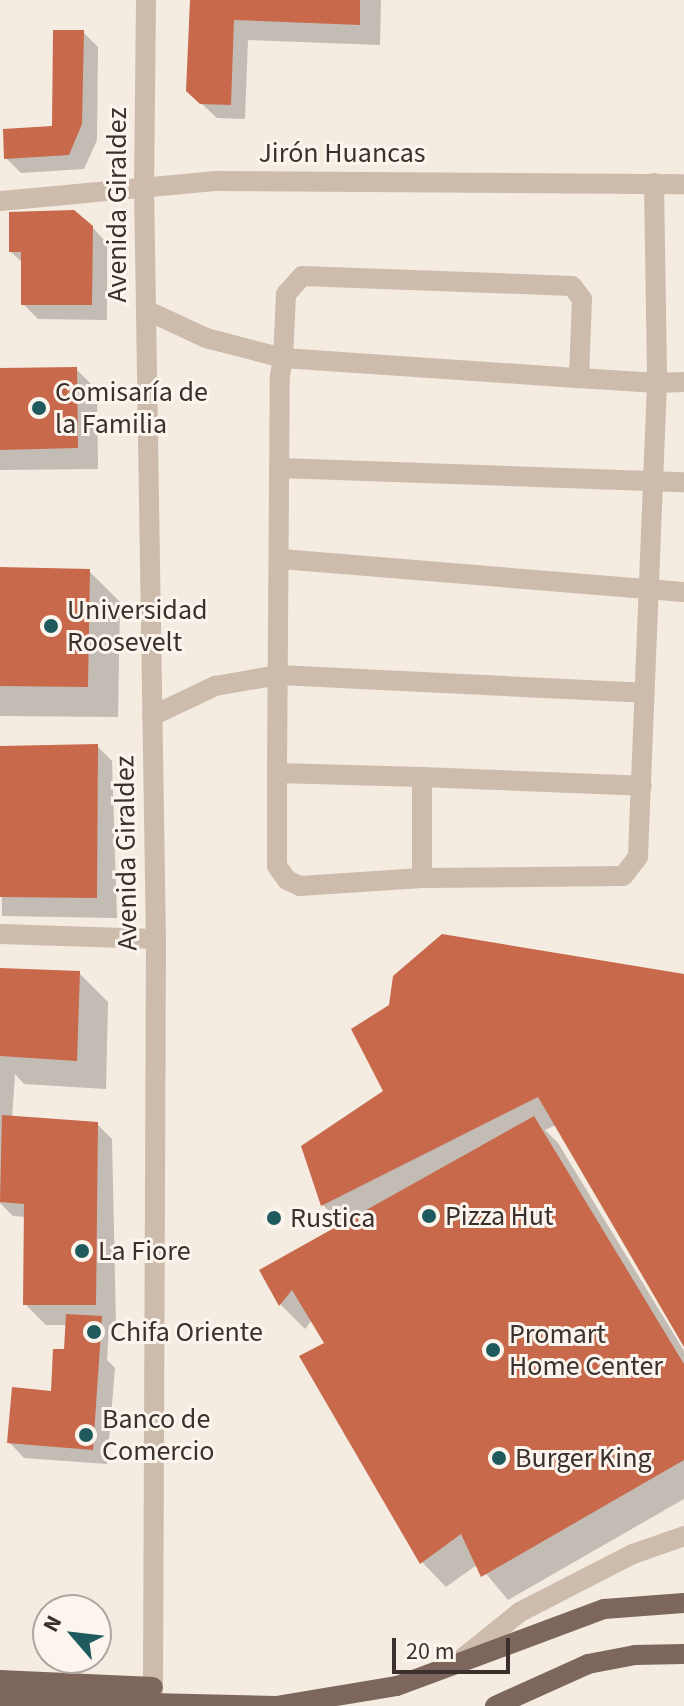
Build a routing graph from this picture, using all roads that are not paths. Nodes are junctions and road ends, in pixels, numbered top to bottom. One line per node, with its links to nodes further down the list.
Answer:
1 (146, 0): 4 (street, Avenida Giraldez)
2 (654, 183): 3 (street, Jirón Huancas); 4 (street, Jirón Huancas); 10 (street)
3 (684, 184)
4 (144, 186): 5 (street, Jirón Huancas); 6 (street, Avenida Giraldez)
5 (0, 201)
6 (146, 310): 7 (street); 19 (street, Avenida Giraldez)
7 (283, 358): 8 (street); 8 (street); 11 (street)
8 (579, 378): 10 (street)
9 (684, 382): 10 (street)
10 (657, 383): 12 (street)
11 (279, 468): 12 (street); 14 (street)
12 (653, 482): 13 (street); 15 (street)
13 (684, 482)
14 (281, 559): 15 (street); 17 (street)
15 (651, 592): 16 (street); 18 (street)
16 (684, 592)
17 (279, 675): 18 (street); 19 (street); 20 (street)
18 (644, 693): 22 (street)
19 (152, 716): 25 (street, Avenida Giraldez)
20 (277, 773): 21 (street); 23 (street)
21 (422, 777): 22 (street); 23 (street)
22 (642, 786): 23 (street)
23 (422, 878)
24 (0, 934): 25 (street)
25 (156, 939): 31 (street, Avenida Giraldez)
26 (684, 1536): 29 (street)
27 (684, 1603): 29 (main road)
28 (684, 1654): 33 (main road)
29 (451, 1667): 32 (main road, bridge)
30 (0, 1680): 31 (main road)
31 (153, 1696)
32 (0, 1698)
33 (495, 1706)

